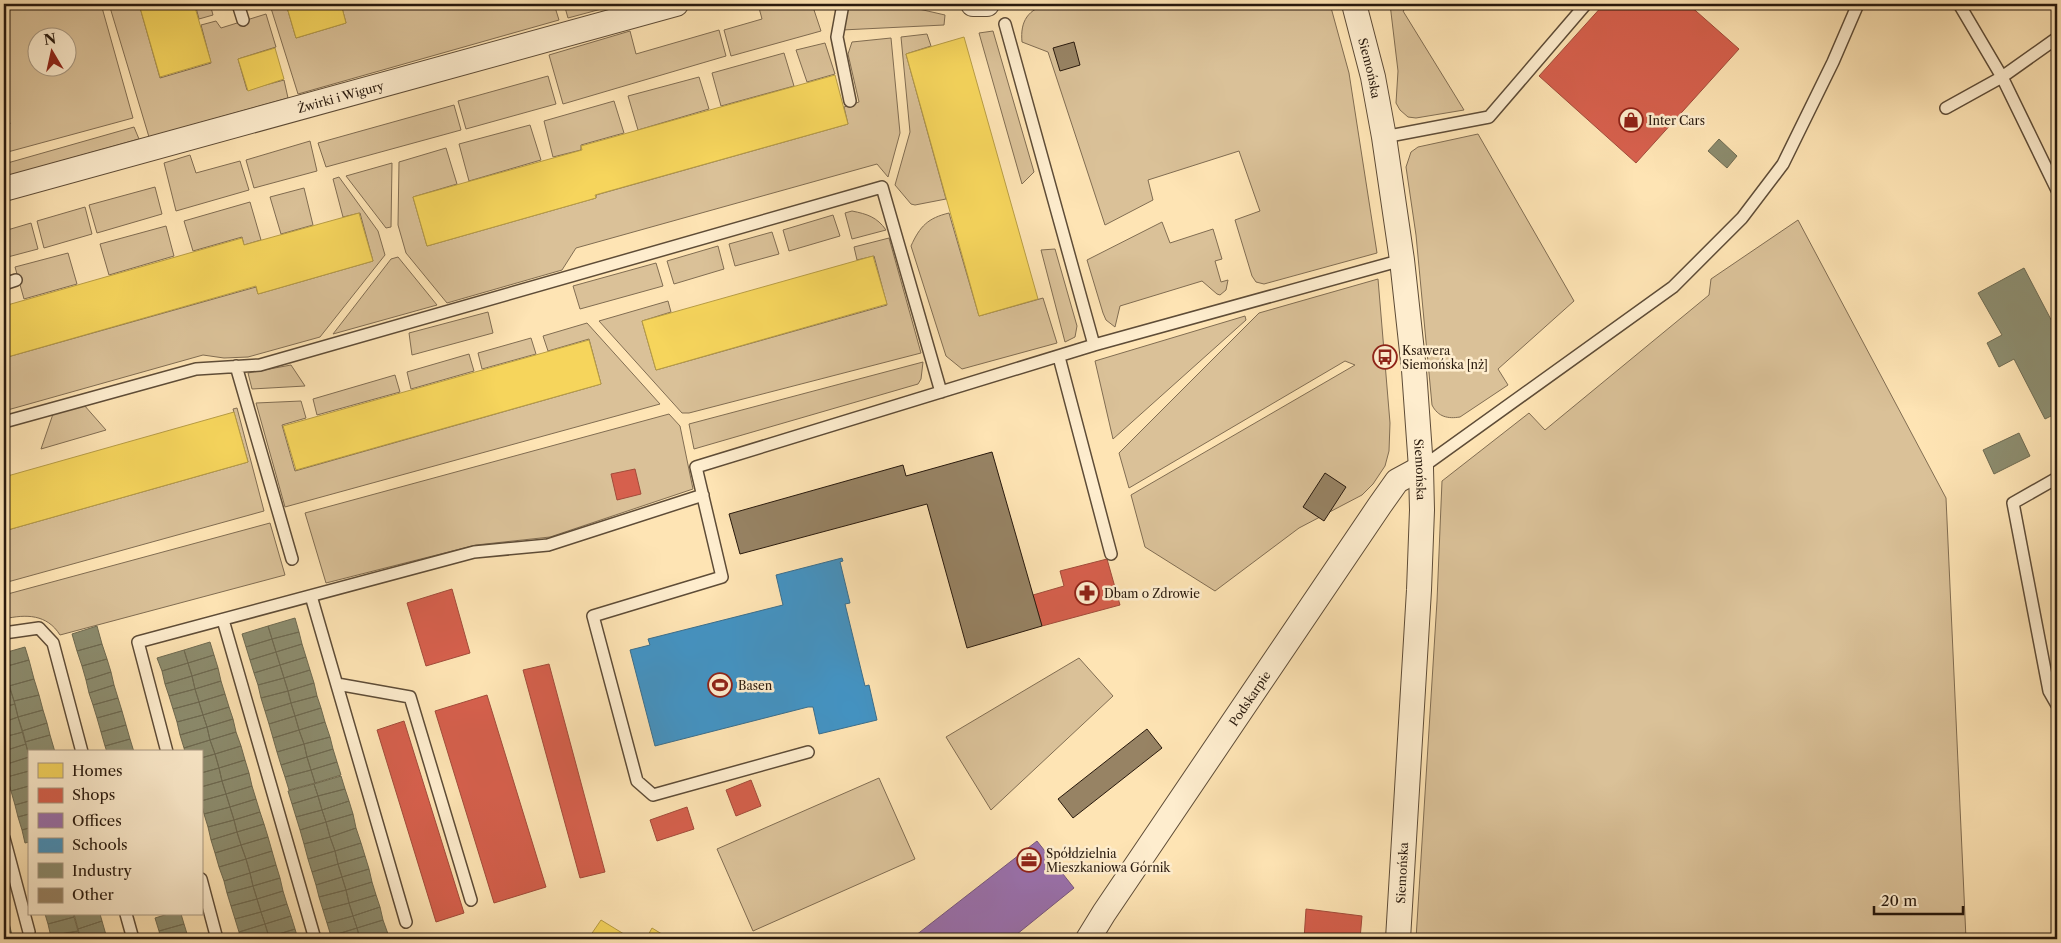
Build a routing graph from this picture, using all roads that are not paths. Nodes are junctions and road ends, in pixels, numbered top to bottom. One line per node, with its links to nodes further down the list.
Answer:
1 (238, 4): 10 (lane)
2 (676, 4): 17 (street, Żwirki i Wigury)
3 (843, 4): 14 (lane)
4 (973, 4): 5 (street)
5 (987, 4)
6 (1354, 4): 16 (street, Siemońska)
7 (1586, 4): 16 (lane)
8 (1858, 4): 27 (lane)
9 (1959, 4): 13 (lane)
10 (243, 20)
11 (1006, 24): 22 (lane)
12 (2057, 38): 13 (lane)
13 (2002, 77): 15 (lane); 18 (lane)
14 (850, 101)
15 (1946, 108)
16 (1384, 137): 19 (street, Siemońska)
17 (4, 189)
18 (2057, 190)
19 (1402, 260): 22 (lane); 27 (street, Siemońska)
20 (16, 280): 21 (lane)
21 (4, 284)
22 (1094, 345): 23 (lane)
23 (1059, 357): 25 (lane); 30 (lane)
24 (236, 366): 25 (lane); 26 (lane); 31 (lane)
25 (941, 392): 29 (lane)
26 (4, 422)
27 (1421, 468): 49 (street, Podskarpie); 50 (street, Siemońska)
28 (2057, 478): 36 (lane)
29 (703, 494): 32 (lane); 39 (lane)
30 (1111, 554)
31 (292, 559)
32 (312, 596): 33 (lane); 35 (lane)
33 (223, 620): 38 (lane); 48 (lane)
34 (4, 633): 37 (lane)
35 (337, 684): 42 (lane); 44 (lane)
36 (2057, 705)
37 (81, 750)
38 (166, 750)
39 (808, 752)
40 (4, 838): 45 (lane)
41 (202, 883): 47 (lane)
42 (471, 900)
43 (127, 916): 46 (lane)
44 (406, 922)
45 (29, 932)
46 (133, 939)
47 (217, 939)
48 (315, 939)
49 (1088, 939)
50 (1398, 939)

